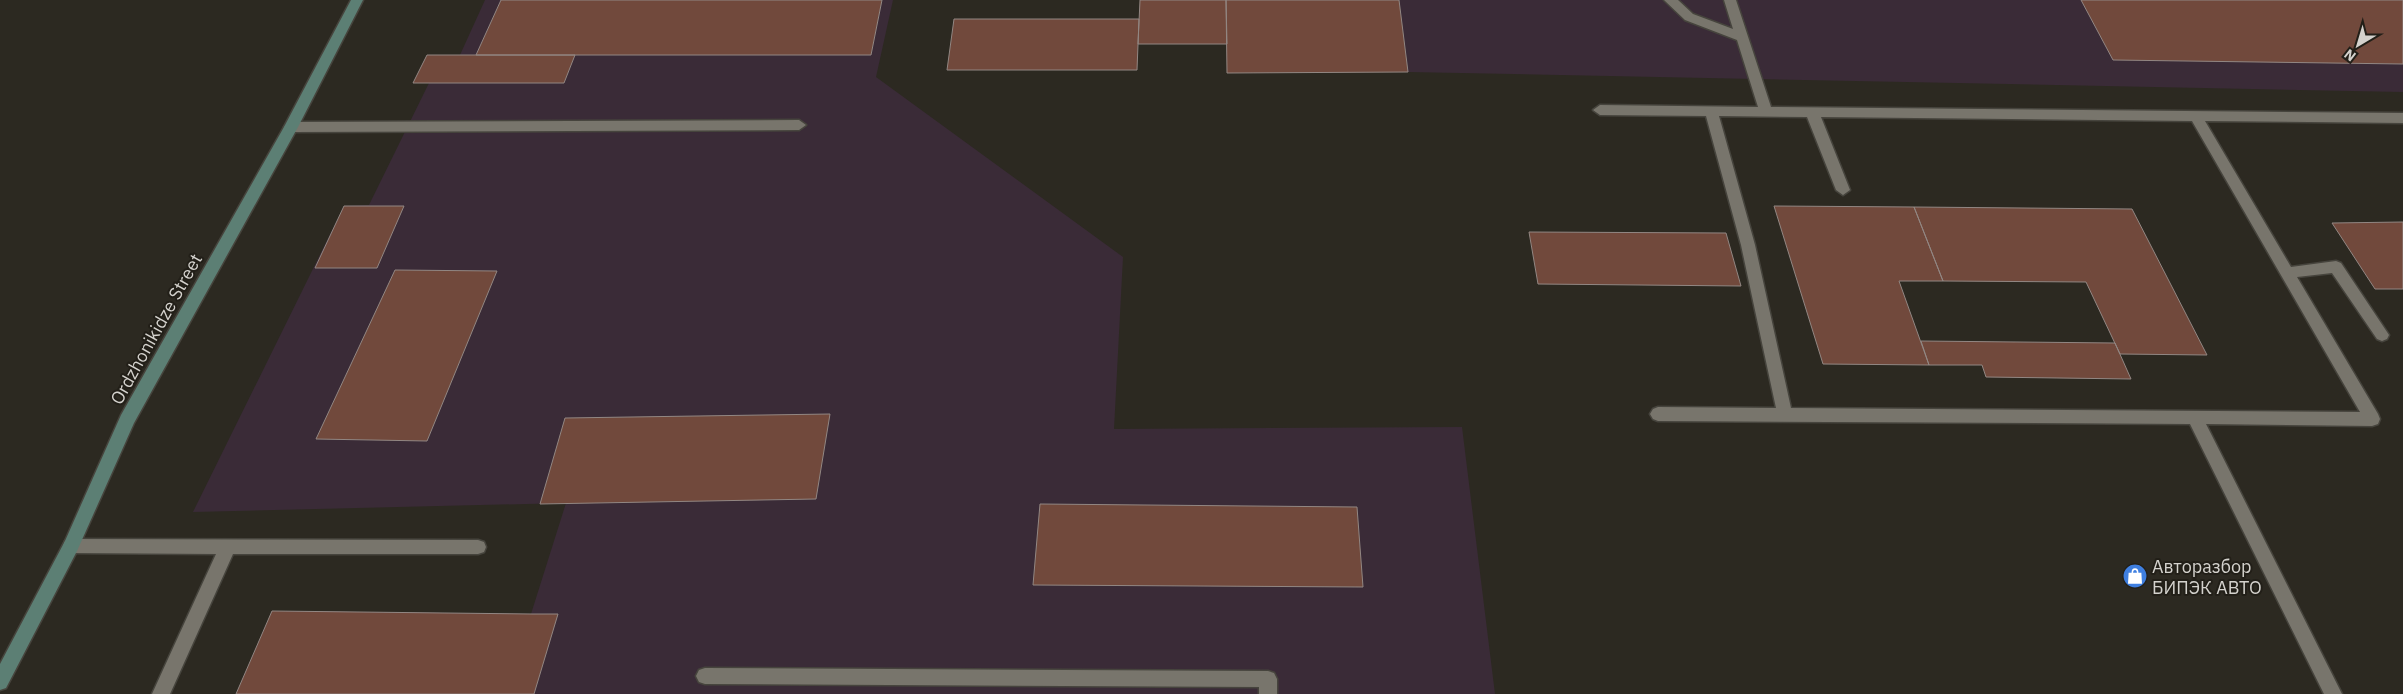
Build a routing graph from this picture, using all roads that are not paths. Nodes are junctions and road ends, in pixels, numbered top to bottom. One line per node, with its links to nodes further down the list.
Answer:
1 (357, 0): 12 (main road, Ordzhonikidze Street)
2 (1670, 0): 4 (lane)
3 (1730, 0): 4 (lane)
4 (1743, 38): 7 (lane)
5 (1600, 110): 6 (lane)
6 (1712, 111): 7 (lane); 17 (lane)
7 (1766, 111): 8 (lane)
8 (1812, 112): 9 (lane); 13 (lane)
9 (2196, 116): 10 (lane); 14 (lane)
10 (2403, 118)
11 (799, 125): 12 (lane)
12 (291, 127): 19 (main road, Ordzhonikidze Street)
13 (1842, 190)
14 (2287, 273): 15 (lane); 18 (lane)
15 (2382, 335)
16 (1658, 414): 17 (lane)
17 (1785, 415): 18 (lane)
18 (2194, 418): 26 (lane)
19 (71, 546): 20 (lane); 23 (main road, Ordzhonikidze Street)
20 (228, 546): 21 (lane); 24 (lane)
21 (478, 546)
22 (705, 676): 25 (lane)
23 (0, 682)
24 (161, 694)
25 (1268, 694)
26 (2333, 694)

